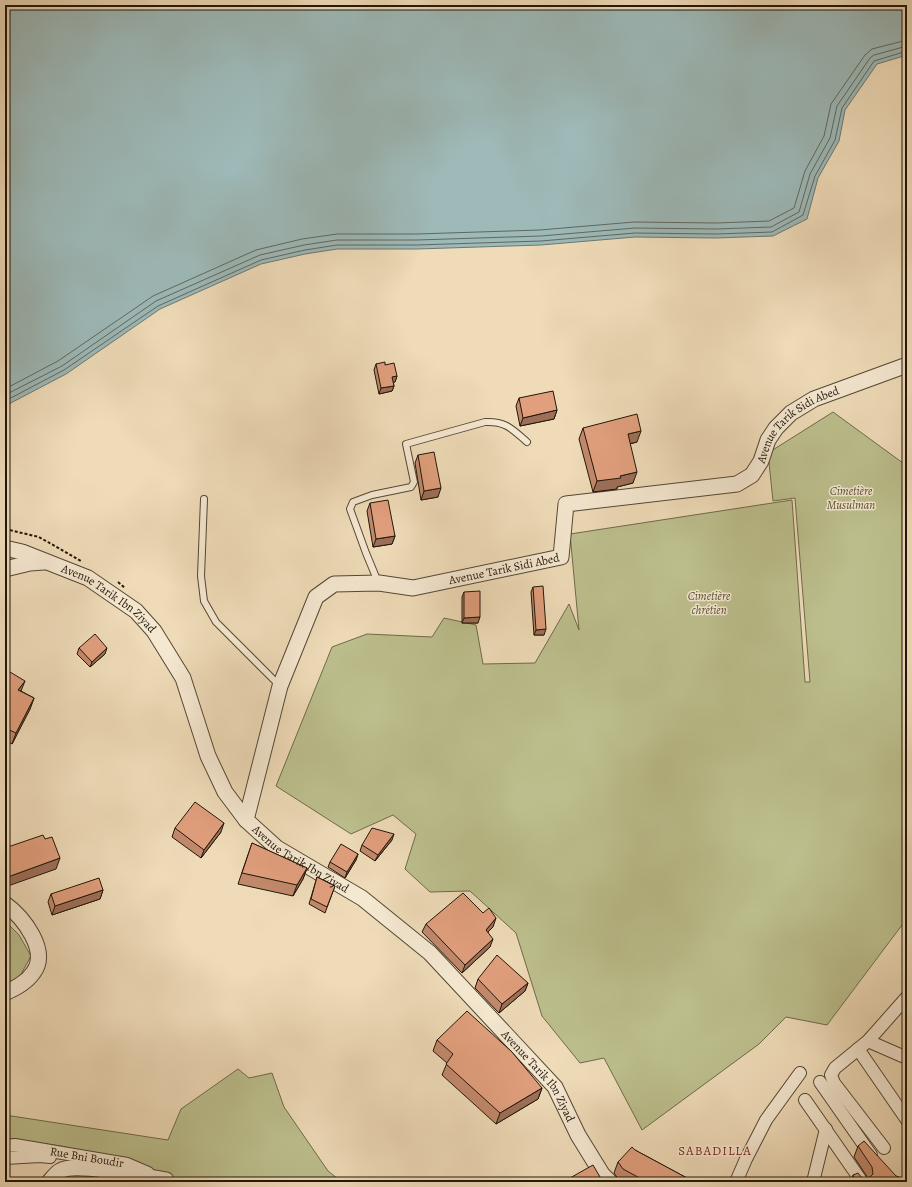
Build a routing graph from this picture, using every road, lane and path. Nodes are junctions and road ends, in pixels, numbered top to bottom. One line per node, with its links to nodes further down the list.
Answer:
1 (907, 365): 8 (street, Avenue Tarik Sidi Abed)
2 (527, 442): 8 (lane)
3 (204, 499): 9 (lane)
4 (5, 548): 5 (street, Avenue Tarik Ibn Ziyad)
5 (22, 552): 6 (street, Avenue Tarik Ibn Ziyad); 7 (street)
6 (47, 562): 7 (street); 10 (street, Avenue Tarik Ibn Ziyad)
7 (8, 568)
8 (379, 583): 9 (street, Avenue Tarik Sidi Abed)
9 (280, 686): 10 (street, Avenue Tarik Sidi Abed)
10 (246, 820): 27 (street, Avenue Tarik Ibn Ziyad)
11 (5, 904): 12 (street)
12 (5, 993)
13 (906, 1001): 14 (street)
14 (863, 1045): 15 (street); 19 (street); 22 (street)
15 (907, 1058)
16 (800, 1073): 28 (street)
17 (820, 1082): 24 (street)
18 (805, 1100): 20 (street)
19 (907, 1120)
20 (826, 1129): 29 (street); 30 (street)
21 (5, 1146): 25 (street, Rue Bni Boudir)
22 (884, 1148)
23 (5, 1158): 25 (street, Rue Bni Boudir)
24 (881, 1165)
25 (169, 1181): 26 (street)
26 (49, 1182)
27 (610, 1182)
28 (736, 1182)
29 (813, 1182)
30 (862, 1182)

